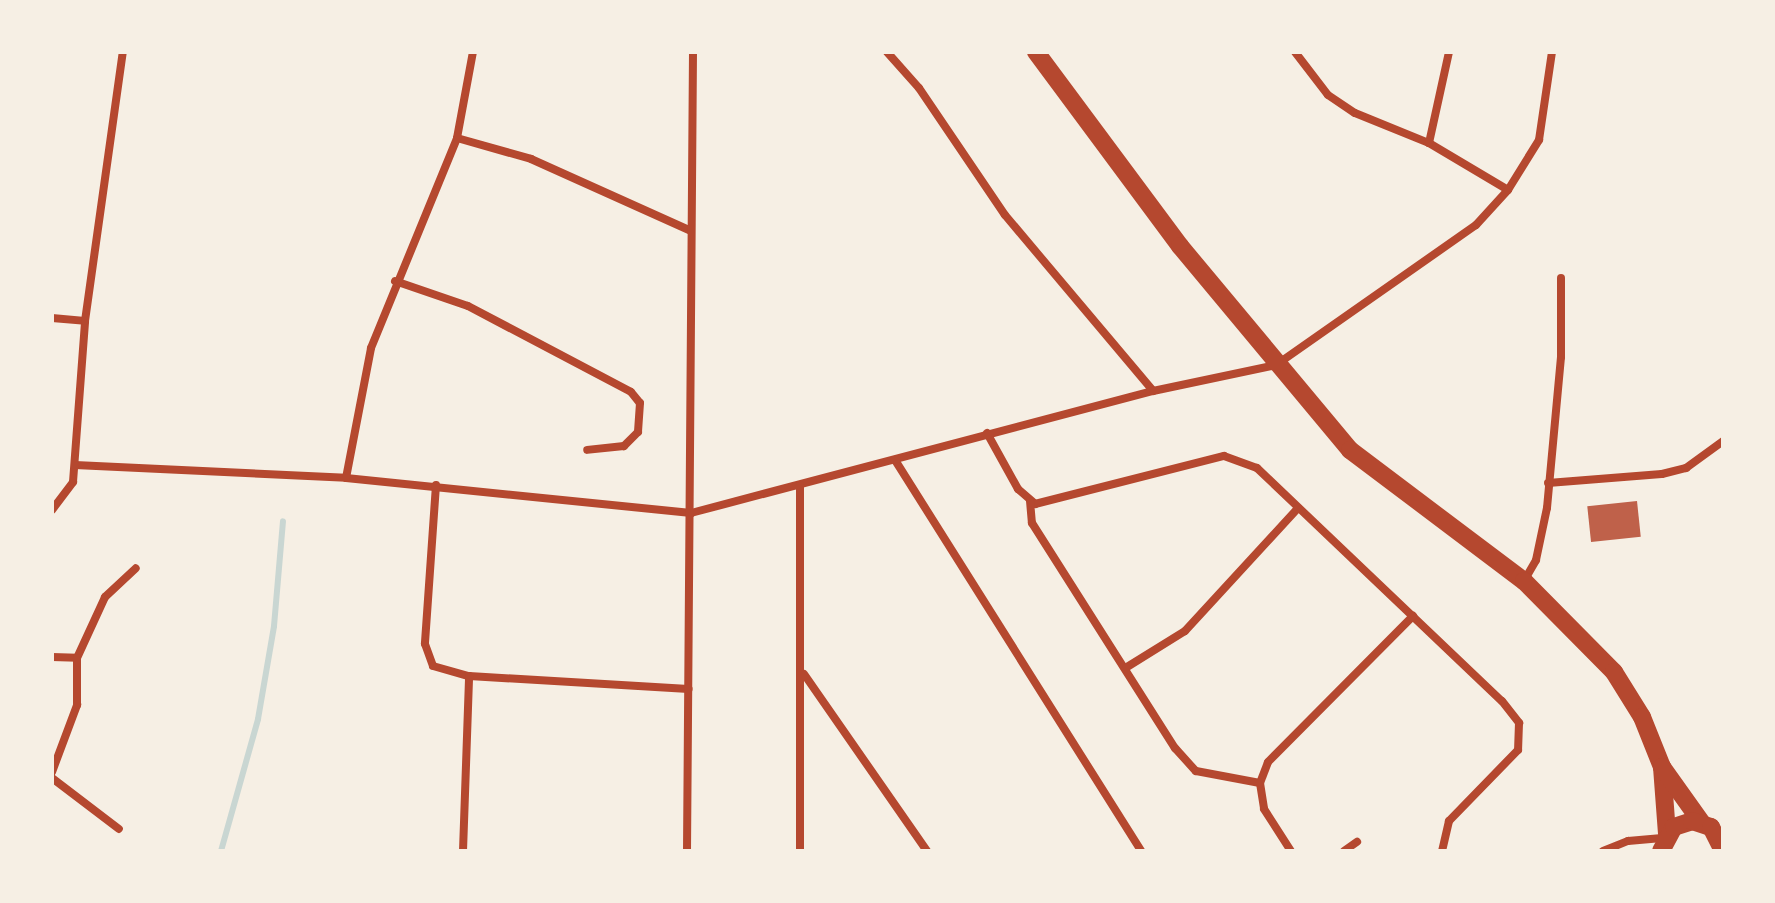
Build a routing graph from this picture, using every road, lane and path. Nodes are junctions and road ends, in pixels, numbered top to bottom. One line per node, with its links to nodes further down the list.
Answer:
1 (123, 52): 16 (street)
2 (473, 52): 9 (street)
3 (693, 52): 12 (street)
4 (887, 52): 18 (street)
5 (1036, 52): 17 (main road)
6 (1295, 52): 10 (street)
7 (1449, 52): 10 (street)
8 (1552, 52): 11 (street)
9 (457, 138): 12 (street); 14 (street)
10 (1429, 143): 11 (street)
11 (1508, 190): 17 (street)
12 (691, 231): 31 (street)
13 (1561, 278): 25 (street)
14 (395, 281): 21 (street); 24 (street)
15 (52, 318): 16 (street)
16 (85, 321): 23 (street)
17 (1276, 365): 18 (street); 33 (main road)
18 (1153, 391): 19 (street)
19 (987, 433): 22 (street); 28 (street)
20 (1723, 441): 25 (street)
21 (587, 450)
22 (895, 460): 27 (street); 52 (street)
23 (75, 465): 24 (street); 30 (street)
24 (346, 478): 26 (street)
25 (1548, 483): 33 (street)
26 (436, 485): 31 (street); 39 (street)
27 (800, 485): 31 (street); 38 (street)
28 (1030, 501): 29 (street); 37 (street)
29 (1298, 508): 34 (street); 37 (street)
30 (52, 510)
31 (691, 513): 40 (street)
32 (136, 568): 36 (street)
33 (1524, 581): 41 (main road)
34 (1413, 616): 43 (street); 55 (street)
35 (52, 657): 36 (street)
36 (77, 658): 42 (street)
37 (1127, 667): 43 (street)
38 (804, 674): 50 (street); 51 (street)
39 (469, 676): 40 (street); 48 (street)
40 (689, 689): 49 (street)
41 (1662, 767): 45 (main road); 46 (main road)
42 (52, 775): 44 (street)
43 (1260, 783): 53 (street)
44 (119, 829)
45 (1718, 836): 46 (main road)
46 (1664, 841): 56 (street)
47 (1357, 842): 54 (street)
48 (463, 851)
49 (687, 851)
50 (800, 851)
51 (927, 851)
52 (1141, 851)
53 (1291, 851)
54 (1344, 851)
55 (1442, 851)
56 (1603, 851)

